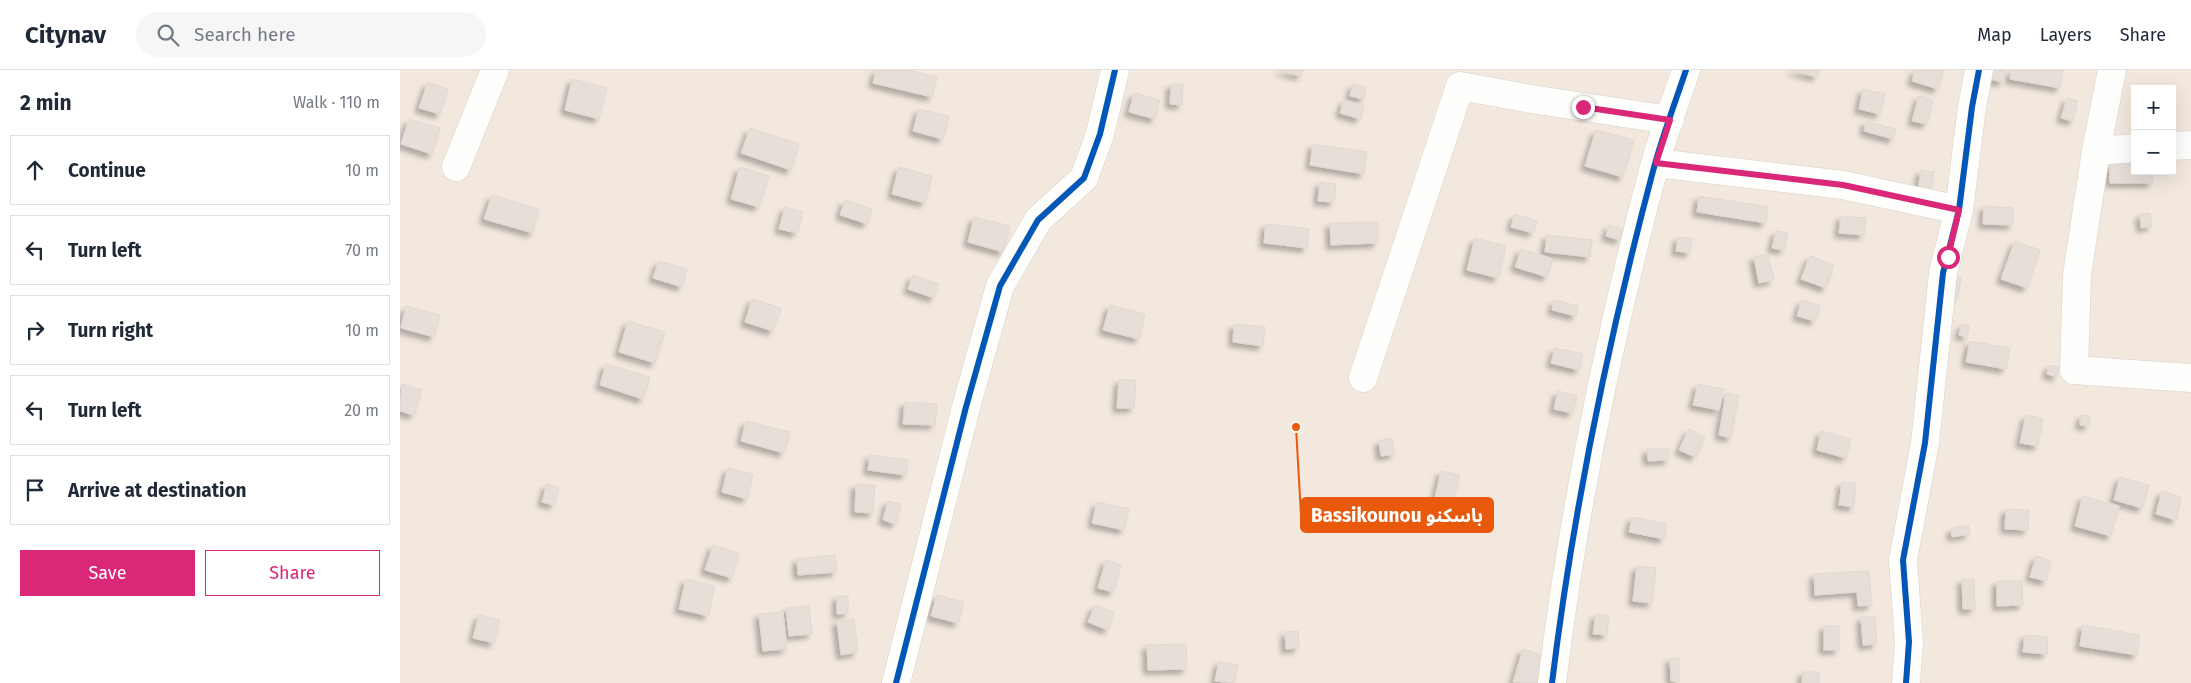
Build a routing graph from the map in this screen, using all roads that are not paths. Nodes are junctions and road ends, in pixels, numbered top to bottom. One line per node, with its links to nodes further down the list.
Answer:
1 (495, 70): 12 (street)
2 (1115, 70): 16 (street)
3 (1686, 70): 6 (street)
4 (1979, 70): 13 (street)
5 (2112, 70): 10 (street)
6 (1670, 120): 11 (street); 14 (street)
7 (2191, 145): 8 (street)
8 (2176, 146)
9 (2131, 148): 10 (street)
10 (2096, 151): 15 (street)
11 (1656, 163): 13 (street); 17 (street)
12 (456, 167)
13 (1959, 210): 18 (street)
14 (1363, 378)
15 (2191, 378)
16 (896, 683)
17 (1552, 683)
18 (1906, 683)

